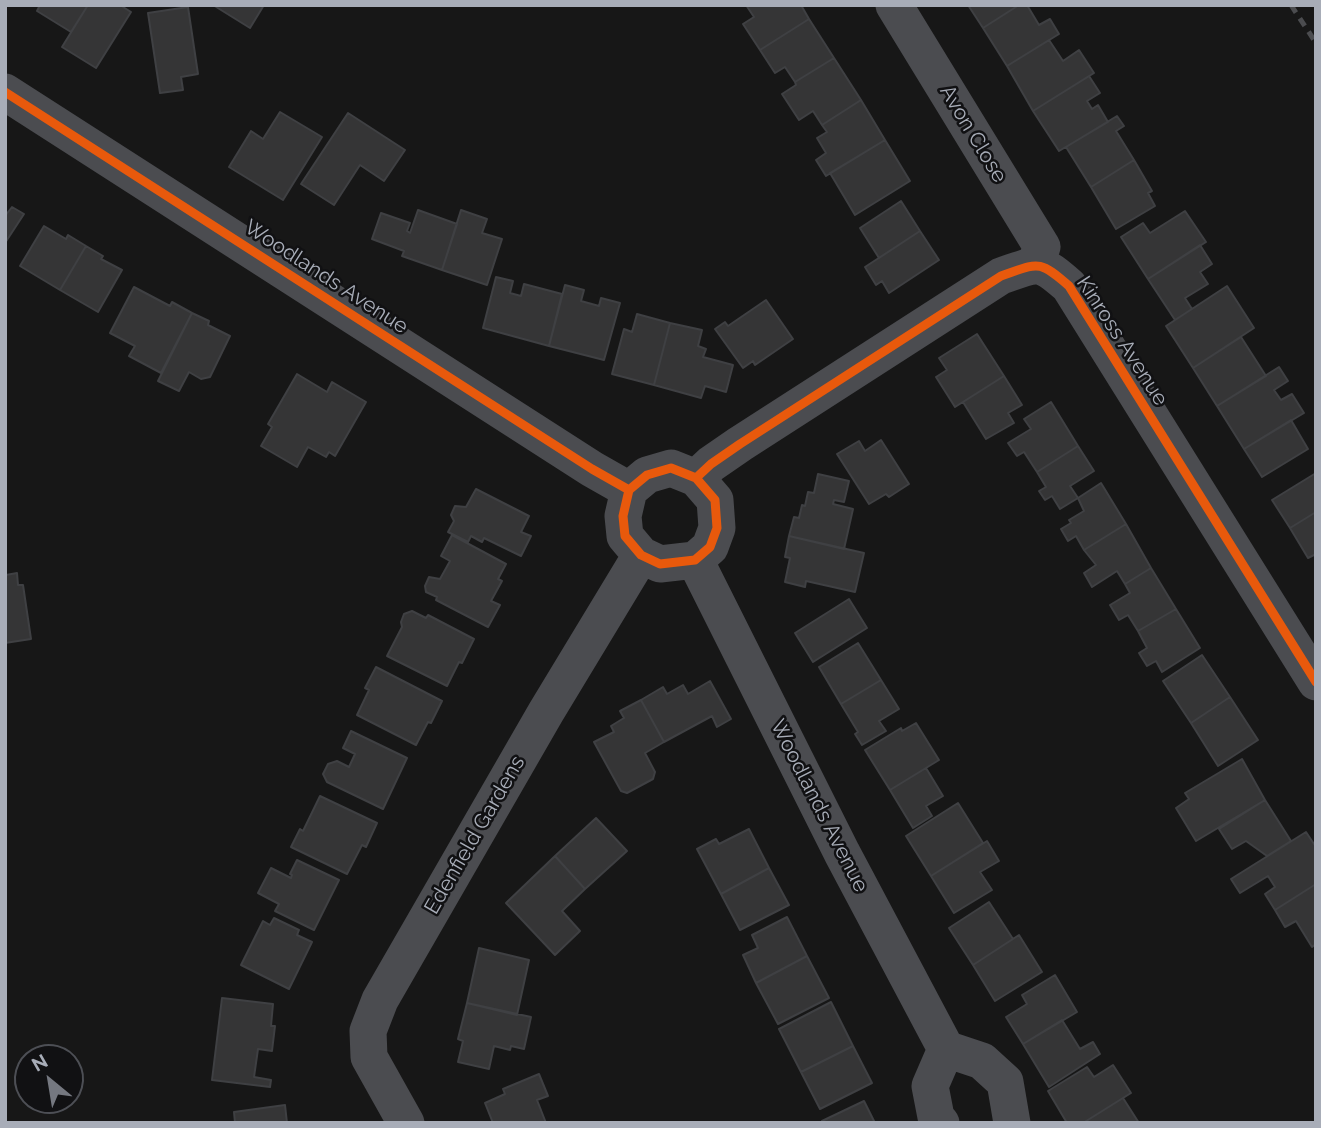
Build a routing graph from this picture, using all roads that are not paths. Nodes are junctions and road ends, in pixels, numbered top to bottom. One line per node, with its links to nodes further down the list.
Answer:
1 (894, 5): 3 (street, Avon Close)
2 (5, 92): 5 (street, Woodlands Avenue)
3 (1035, 264): 4 (street); 8 (street, Kinross Avenue)
4 (696, 478): 5 (street); 7 (street)
5 (629, 490): 6 (street)
6 (640, 555): 7 (street); 10 (street, Edenfield Gardens)
7 (695, 560): 9 (street, Woodlands Avenue)
8 (1316, 682)
9 (946, 1049): 11 (street); 12 (street)
10 (406, 1123)
11 (941, 1123)
12 (1012, 1123)

